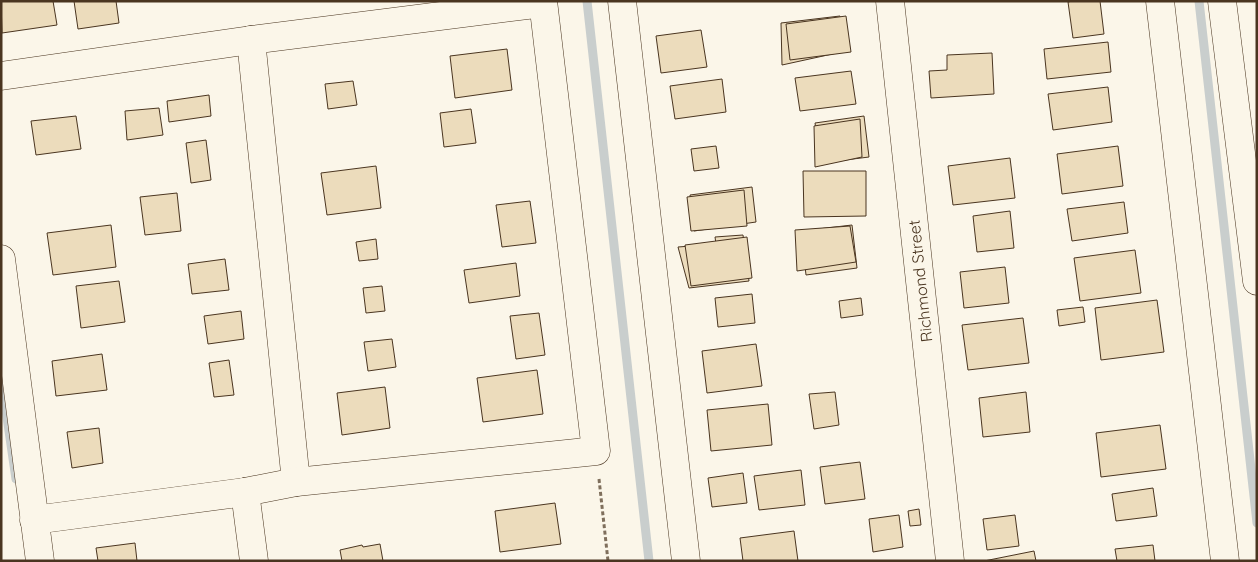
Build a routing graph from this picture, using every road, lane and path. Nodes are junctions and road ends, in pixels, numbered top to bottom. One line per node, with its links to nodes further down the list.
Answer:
1 (622, 1): 17 (street)
2 (890, 1): 18 (street, Richmond Street)
3 (1160, 1): 19 (street)
4 (1222, 1): 9 (street)
5 (543, 2): 6 (street); 10 (street)
6 (251, 40): 7 (street); 11 (street)
7 (1, 76)
8 (1, 259): 13 (street)
9 (1257, 281)
10 (596, 451): 11 (street); 16 (path)
11 (296, 482): 12 (street)
12 (245, 492): 13 (street); 15 (street)
13 (34, 520): 14 (street)
14 (40, 561)
15 (254, 561)
16 (608, 561)
17 (686, 561)
18 (950, 561)
19 (1225, 561)

